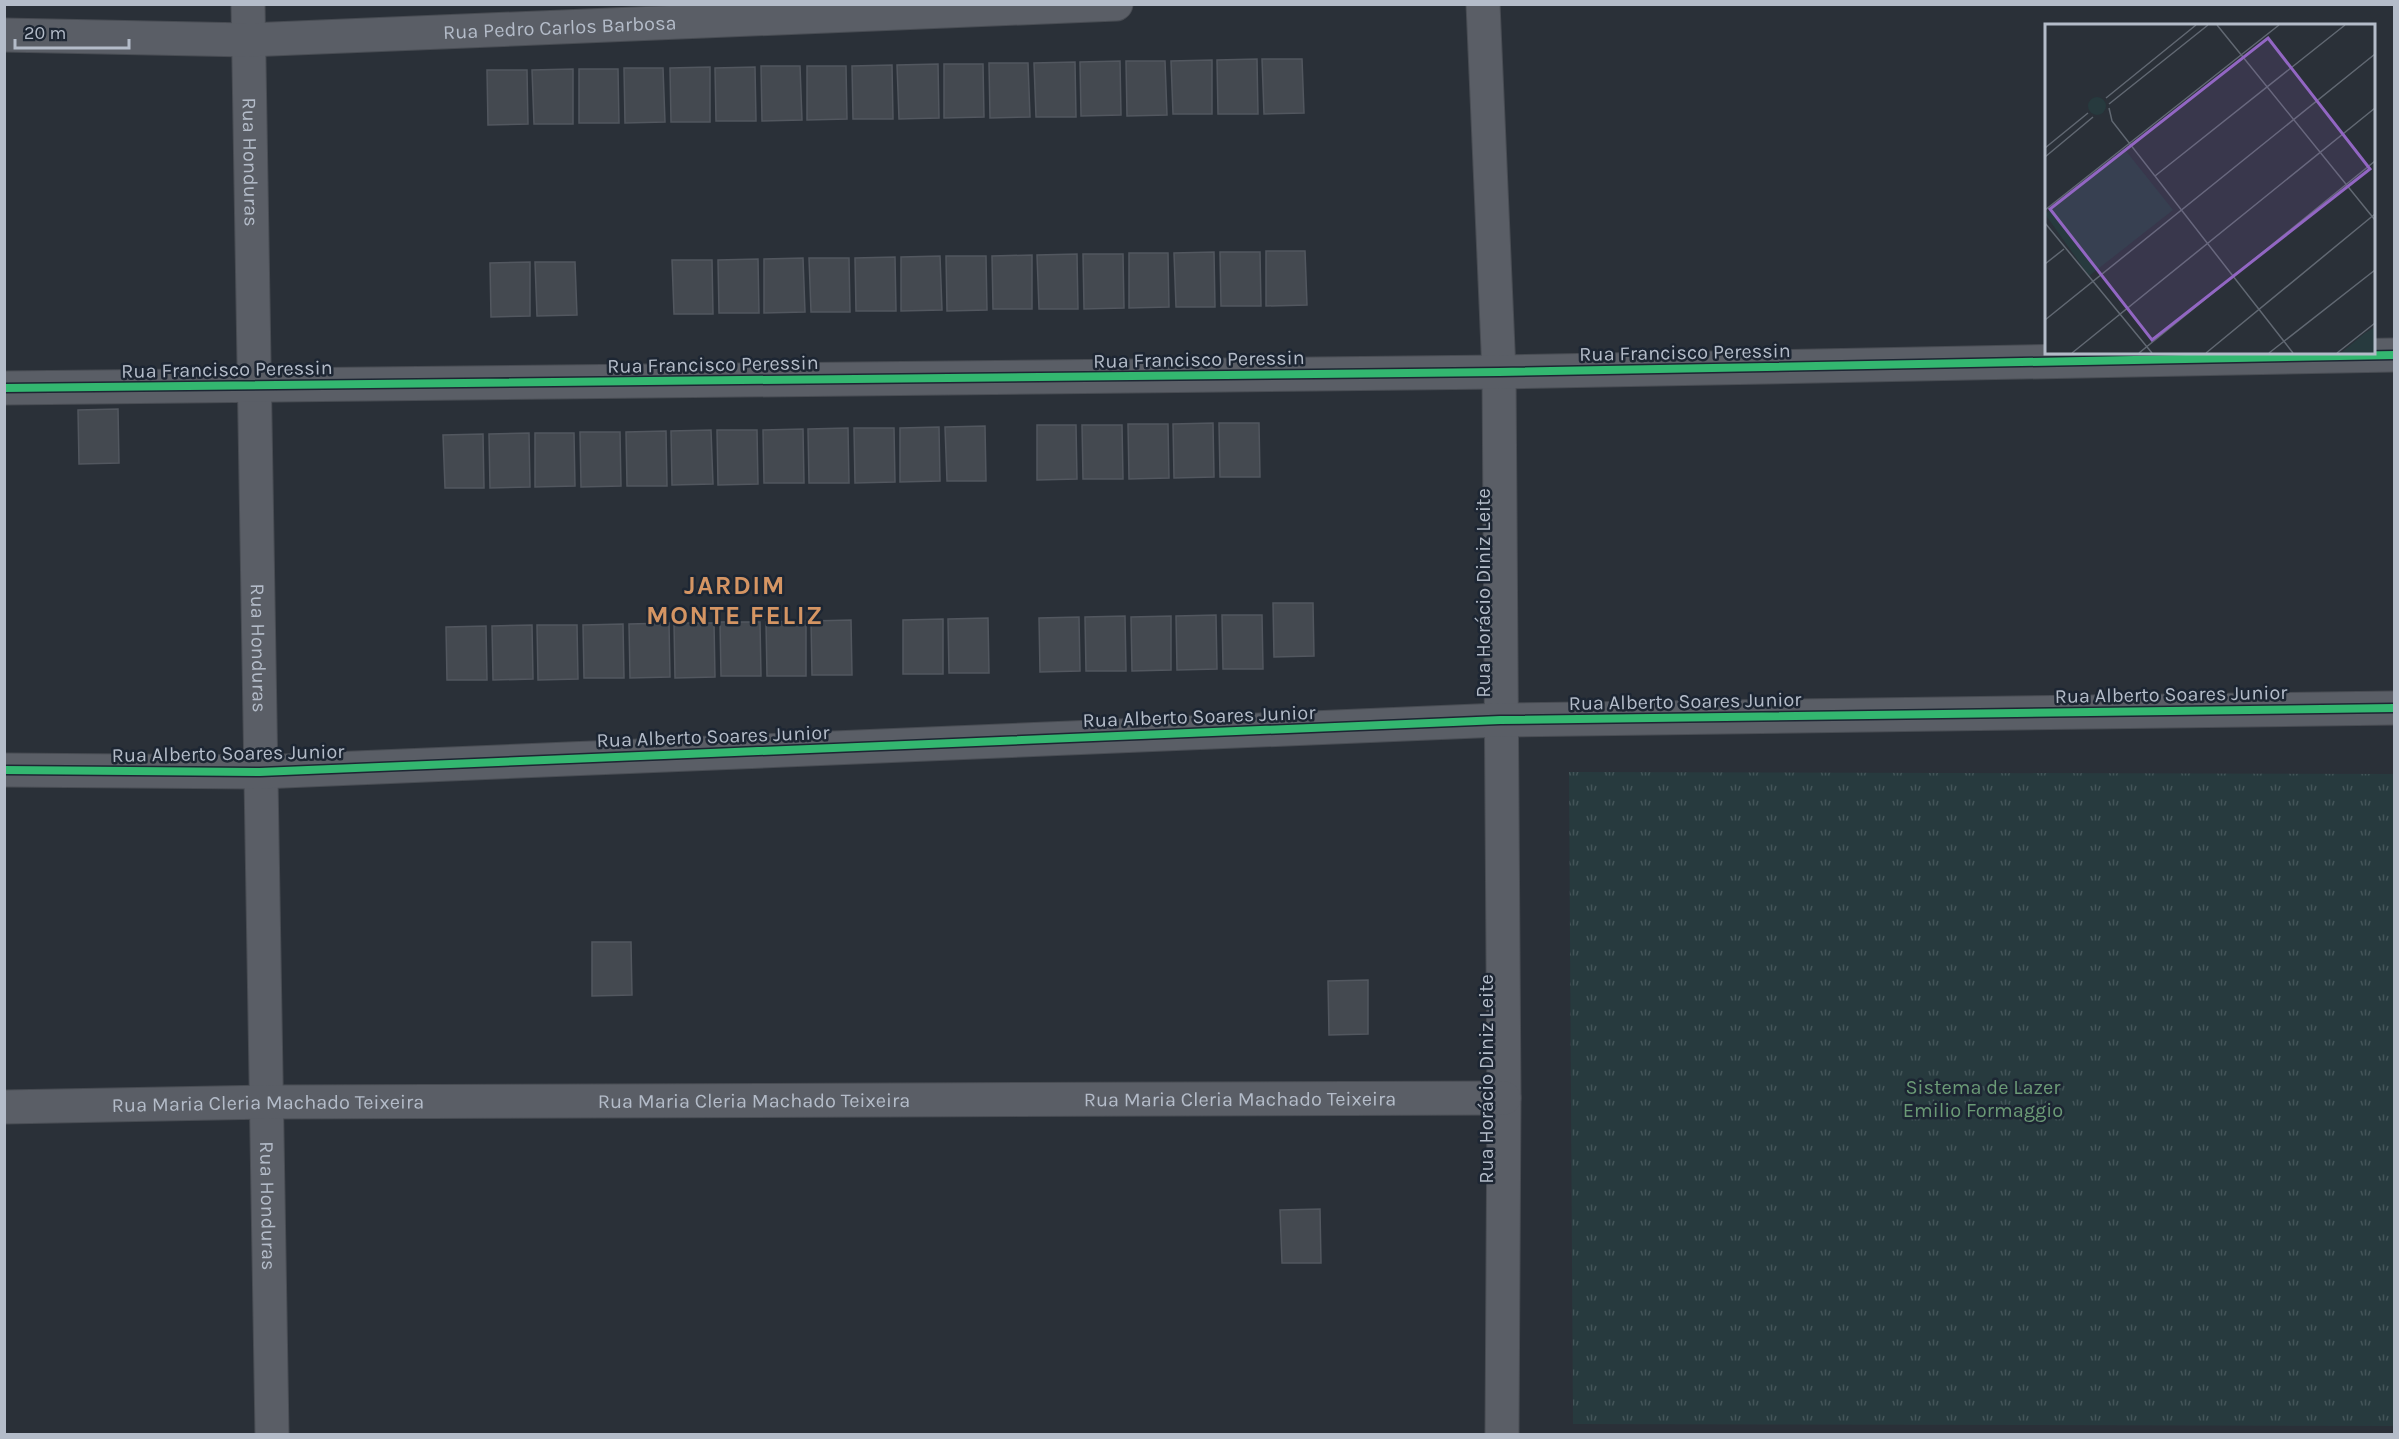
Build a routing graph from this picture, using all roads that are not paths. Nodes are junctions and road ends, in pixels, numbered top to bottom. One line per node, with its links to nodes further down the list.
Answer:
1 (248, 4): 5 (street, Rua Honduras)
2 (1116, 4): 5 (street, Rua Pedro Carlos Barbosa)
3 (1483, 4): 7 (street, Rua Horácio Diniz Leite)
4 (4, 35): 5 (street, Rua Pedro Carlos Barbosa)
5 (248, 40): 8 (street, Rua Honduras)
6 (2394, 355): 7 (street, Rua Francisco Peressin)
7 (1499, 372): 8 (street, Rua Francisco Peressin); 11 (street, Rua Horácio Diniz Leite)
8 (254, 384): 9 (street, Rua Francisco Peressin); 13 (street, Rua Honduras)
9 (4, 388)
10 (2394, 708): 11 (street, Rua Alberto Soares Junior)
11 (1500, 720): 13 (street, Rua Alberto Soares Junior); 14 (street, Rua Horácio Diniz Leite)
12 (4, 770): 13 (street, Rua Alberto Soares Junior)
13 (260, 772): 15 (street, Rua Honduras)
14 (1504, 1098): 15 (street, Rua Maria Cleria Machado Teixeira); 18 (street, Rua Horácio Diniz Leite)
15 (266, 1102): 16 (street, Rua Maria Cleria Machado Teixeira); 17 (street, Rua Honduras)
16 (4, 1107)
17 (272, 1434)
18 (1502, 1434)

